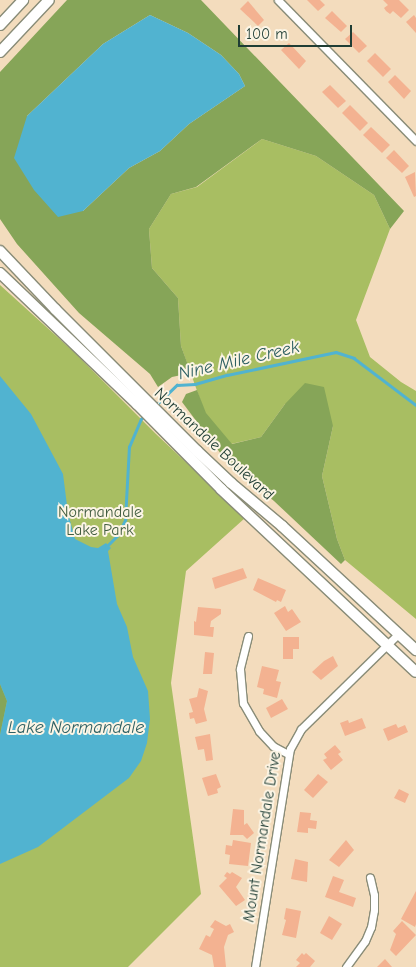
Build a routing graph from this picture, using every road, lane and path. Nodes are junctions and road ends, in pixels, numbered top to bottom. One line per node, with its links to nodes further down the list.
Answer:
1 (23, 0): 4 (main road)
2 (49, 0): 5 (main road)
3 (278, 0): 6 (street)
4 (0, 25)
5 (0, 52)
6 (416, 141)
7 (0, 251): 9 (main road, Normandale Boulevard)
8 (0, 273): 9 (main road, Normandale Boulevard)
9 (140, 401): 10 (main road, Normandale Boulevard)
10 (159, 420): 11 (main road, Normandale Boulevard); 13 (main road, Normandale Boulevard)
11 (398, 634): 13 (street, Mount Normandale Drive); 14 (main road, Normandale Boulevard)
12 (248, 636): 16 (street)
13 (387, 645): 15 (main road, Normandale Boulevard); 16 (street, Mount Normandale Drive)
14 (416, 650)
15 (416, 672)
16 (288, 754): 18 (street, Mount Normandale Drive)
17 (370, 877): 19 (street)
18 (255, 967)
19 (346, 967)

